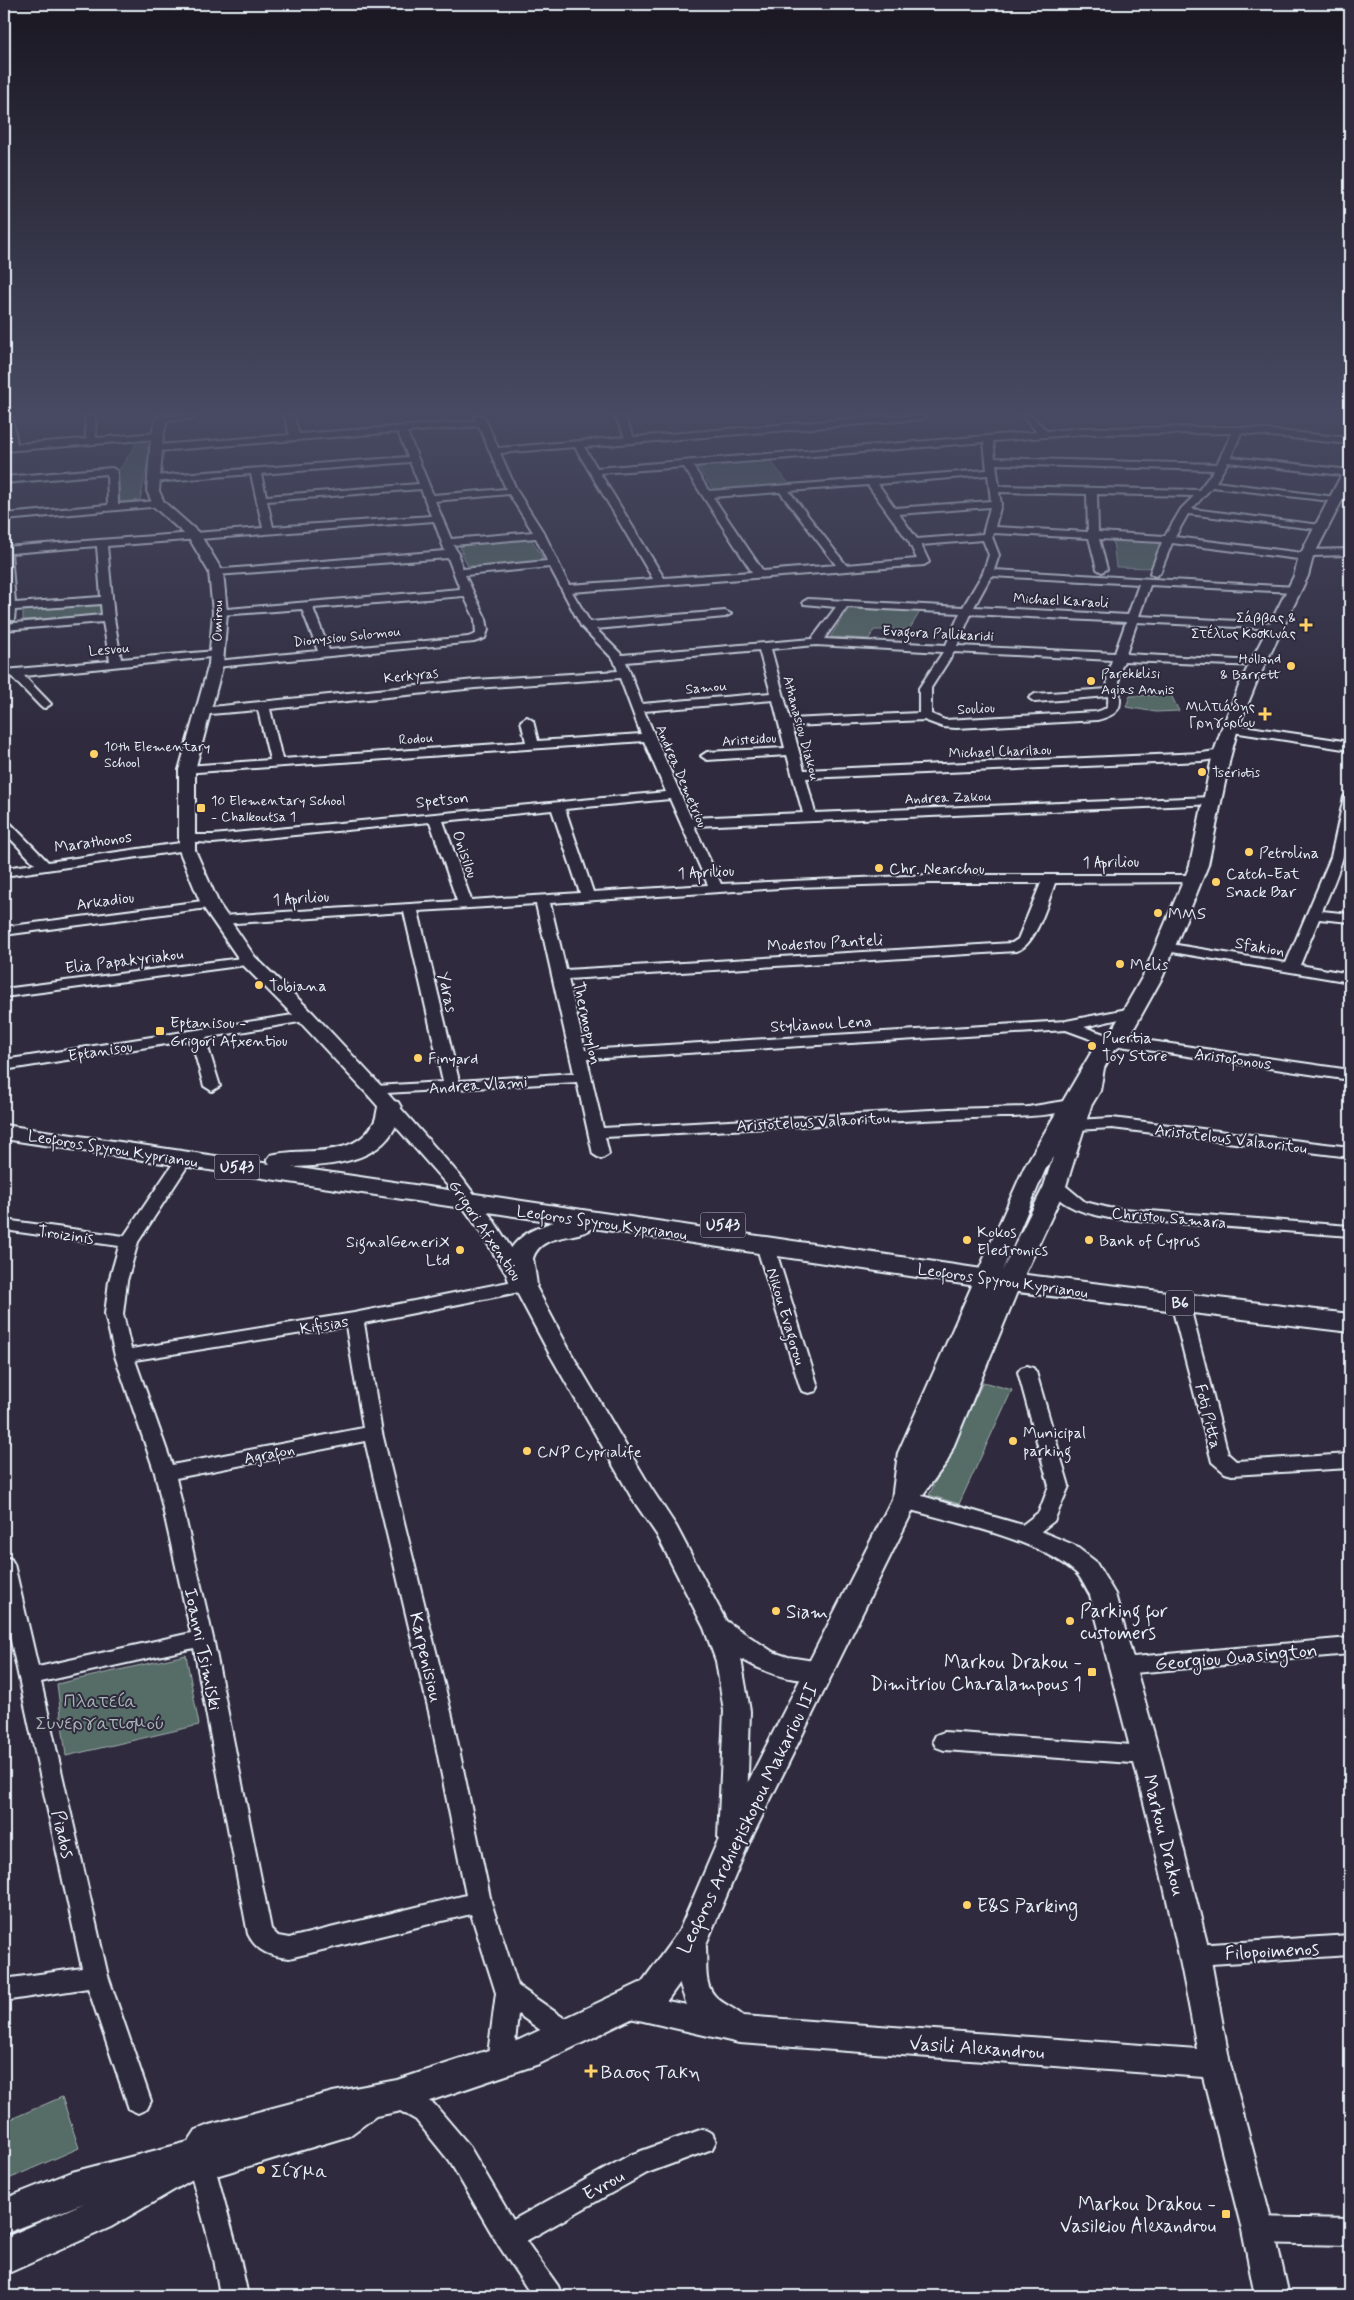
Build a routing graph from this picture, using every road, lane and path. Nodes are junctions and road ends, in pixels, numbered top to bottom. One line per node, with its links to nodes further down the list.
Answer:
1 (180, 523): 20 (street, Omirou)
2 (267, 523): 16 (street)
3 (364, 523): 16 (street)
4 (442, 523): 22 (street)
5 (533, 523): 18 (street)
6 (625, 523): 38 (street)
7 (728, 523): 36 (street)
8 (809, 523): 31 (street)
9 (901, 523): 23 (street)
10 (991, 523): 17 (street)
11 (1093, 523): 19 (street)
12 (1178, 523): 21 (street, Souliou)
13 (1284, 523): 15 (street)
14 (1323, 523): 15 (main road, Leoforos Archiepiskopou Makariou III)
15 (1321, 528): 26 (main road, Leoforos Archiepiskopou Makariou III)
16 (269, 530): 20 (street)
17 (988, 534): 19 (street); 23 (street); 35 (street)
18 (540, 535): 22 (street); 30 (street)
19 (1093, 535): 21 (street); 32 (street)
20 (194, 536): 24 (street); 33 (street, Omirou)
21 (1168, 539): 26 (street); 37 (street, Souliou)
22 (449, 542): 29 (street)
23 (914, 542): 31 (street)
24 (102, 543): 25 (street); 42 (street)
25 (5, 550): 46 (street)
26 (1309, 551): 27 (street); 39 (main road, Leoforos Archiepiskopou Makariou III)
27 (1339, 551): 28 (street)
28 (1350, 552)
29 (454, 554): 33 (street); 34 (street)
30 (553, 564): 34 (street); 40 (street)
31 (844, 569): 36 (street)
32 (1102, 569)
33 (216, 572): 48 (street, Omirou)
34 (461, 572): 41 (street)
35 (988, 573): 37 (street); 47 (street)
36 (760, 574): 38 (street)
37 (1150, 577): 39 (street); 51 (street, Souliou)
38 (661, 583): 40 (street)
39 (1293, 589): 53 (main road, Leoforos Archiepiskopou Makariou III)
40 (565, 590): 52 (street)
41 (467, 592): 45 (street); 58 (street, Dionysiou Solomou)
42 (107, 600): 46 (street); 50 (street)
43 (808, 602): 44 (street, Michael Karaoli)
44 (844, 604): 47 (street, Michael Karaoli); 55 (street)
45 (306, 605): 48 (street); 58 (street)
46 (10, 607): 54 (street)
47 (967, 610): 51 (street, Michael Karaoli); 57 (street)
48 (220, 612): 60 (street, Omirou)
49 (726, 614): 52 (street)
50 (108, 618): 54 (street); 62 (street)
51 (1132, 618): 53 (street, Michael Karaoli); 59 (street, Souliou)
52 (587, 626): 61 (street)
53 (1277, 626): 63 (main road, Leoforos Archiepiskopou Makariou III)
54 (7, 627)
55 (816, 642): 56 (street, Evagora Pallikaridi); 57 (street, Evagora Pallikaridi)
56 (764, 646): 61 (street, Evagora Pallikaridi); 67 (street, Athanasiou Diakou)
57 (950, 649): 59 (street, Evagora Pallikaridi); 73 (street)
58 (325, 653): 60 (street, Dionysiou Solomou)
59 (1120, 657): 63 (street, Evagora Pallikaridi); 66 (street, Souliou)
60 (216, 659): 62 (street, Lesvou); 72 (street, Omirou)
61 (619, 659): 65 (street, Andrea Demetriou)
62 (116, 663): 64 (street, Lesvou)
63 (1256, 664): 76 (main road, Leoforos Archiepiskopou Makariou III)
64 (10, 673): 69 (street)
65 (624, 674): 70 (street, Kerkyras); 71 (street, Andrea Demetriou)
66 (1114, 692): 68 (street); 73 (street, Souliou)
67 (778, 696): 71 (street, Samou); 75 (street, Athanasiou Diakou)
68 (1035, 698)
69 (44, 704)
70 (263, 705): 72 (street, Kerkyras); 84 (street)
71 (637, 708): 77 (street, Andrea Demetriou)
72 (202, 712): 85 (street, Omirou)
73 (925, 716): 75 (street, Souliou)
74 (527, 721): 78 (street)
75 (785, 723): 80 (street, Athanasiou Diakou)
76 (1230, 728): 79 (street); 83 (main road, Leoforos Archiepiskopou Makariou III)
77 (648, 737): 78 (street, Rodou); 87 (street, Andrea Demetriou)
78 (533, 745): 84 (street, Rodou)
79 (1350, 746)
80 (792, 751): 81 (street, Aristeidou); 86 (street, Athanasiou Diakou)
81 (707, 756)
82 (1202, 757): 83 (street, Michael Charilaou); 86 (street, Michael Charilaou)
83 (1221, 759): 89 (main road, Leoforos Archiepiskopou Makariou III)
84 (277, 763): 85 (street, Rodou)
85 (187, 770): 96 (street, Omirou)
86 (798, 774): 92 (street, Athanasiou Diakou)
87 (674, 795): 91 (street, Spetson); 94 (street, Andrea Demetriou)
88 (1350, 797): 90 (street)
89 (1212, 801): 92 (street, Andrea Zakou); 101 (main road, Leoforos Archiepiskopou Makariou III)
90 (1350, 803): 97 (street)
91 (557, 805): 93 (street, Spetson); 103 (street)
92 (810, 817): 94 (street, Andrea Zakou)
93 (435, 818): 96 (street, Spetson); 105 (street, Onisilou)
94 (685, 822): 102 (street, Andrea Demetriou)
95 (4, 825): 98 (street)
96 (187, 845): 98 (street, Marathonos); 106 (street, Grigori Afxentiou)
97 (1344, 858): 108 (street)
98 (45, 866): 99 (street, Marathonos)
99 (4, 872)
100 (1050, 879): 101 (street, 1 Apriliou); 102 (street, 1 Apriliou); 115 (street, Modestou Panteli)
101 (1193, 879): 112 (main road, Leoforos Archiepiskopou Makariou III)
102 (716, 888): 103 (street, 1 Apriliou)
103 (588, 896): 104 (street, 1 Apriliou)
104 (542, 899): 105 (street, 1 Apriliou); 115 (street, Thermopylon)
105 (465, 903): 107 (street, 1 Apriliou)
106 (210, 904): 110 (street, Grigori Afxentiou); 111 (street, Arkadiou)
107 (410, 906): 110 (street, 1 Apriliou); 127 (street, Ydras)
108 (1316, 915): 109 (street); 114 (street)
109 (1350, 918)
110 (222, 920): 113 (street, Grigori Afxentiou)
111 (4, 931)
112 (1165, 947): 114 (street, Sfakion); 118 (main road, Leoforos Archiepiskopou Makariou III)
113 (249, 961): 117 (street, Elia Papakyriakou); 119 (street, Grigori Afxentiou)
114 (1291, 969): 116 (street, Sfakion)
115 (560, 975): 123 (street, Thermopylon)
116 (1350, 978)
117 (4, 993)
118 (1132, 1012): 120 (street, Stylianou Lena); 122 (main road, Leoforos Archiepiskopou Makariou III)
119 (306, 1017): 121 (street, Eptanisou); 129 (street, Grigori Afxentiou)
120 (1066, 1026): 122 (street, Stylianou Lena); 123 (street, Stylianou Lena)
121 (197, 1036): 124 (street, Eptanisou); 128 (street)
122 (1111, 1044): 125 (street, Aristofonous); 131 (main road, Leoforos Archiepiskopou Makariou III)
123 (578, 1055): 126 (street, Thermopylon)
124 (4, 1065)
125 (1350, 1075)
126 (581, 1076): 127 (street, Andrea Vlami); 134 (street, Thermopylon)
127 (452, 1085): 129 (street, Andrea Vlami)
128 (212, 1086)
129 (382, 1099): 138 (main road); 140 (street, Grigori Afxentiou)
130 (1028, 1112): 131 (street, Aristotelous Valaoritou); 131 (street, Aristotelous Valaoritou); 134 (street, Aristotelous Valaoritou)
131 (1071, 1116): 135 (street, Aristotelous Valaoritou); 139 (main road, Leoforos Archiepiskopou Makariou III); 146 (main road, Leoforos Archiepiskopou Makariou III)
132 (4, 1118): 138 (main road, Leoforos Spyrou Kyprianou / U543)
133 (4, 1132): 137 (main road, Leoforos Spyrou Kyprianou / U543)
134 (597, 1133): 136 (street, Thermopylon)
135 (1350, 1152)
136 (600, 1154)
137 (184, 1159): 140 (main road, Leoforos Spyrou Kyprianou / U543); 144 (street, Ioanni Tsimiski)
138 (280, 1160): 140 (main road, Leoforos Spyrou Kyprianou / U543)
139 (1055, 1186): 143 (street, Christou Samara); 146 (main road, Leoforos Archiepiskopou Makariou III)
140 (463, 1192): 141 (main road, Leoforos Spyrou Kyprianou / U543); 146 (main road, Leoforos Spyrou Kyprianou / U543); 147 (street, Grigori Afxentiou)
141 (600, 1221): 145 (main road, Leoforos Spyrou Kyprianou / U543); 147 (main road)
142 (4, 1225): 144 (street, Troizinis)
143 (1350, 1231)
144 (129, 1242): 152 (street, Ioanni Tsimiski)
145 (765, 1245): 146 (main road, Leoforos Spyrou Kyprianou / U543); 154 (street, Nikou Evagorou)
146 (1001, 1272): 148 (main road, Leoforos Spyrou Kyprianou / B6); 149 (main road, Leoforos Spyrou Kyprianou / B6); 158 (main road, Leoforos Archiepiskopou Makariou III)
147 (524, 1285): 150 (street, Kifisias); 161 (street, Grigori Afxentiou)
148 (1180, 1303): 151 (main road, Leoforos Spyrou Kyprianou / B6); 156 (street, Foti Pitta)
149 (1350, 1309)
150 (354, 1319): 152 (street, Kifisias); 155 (street, Karpenisiou)
151 (1350, 1323)
152 (124, 1356): 157 (street, Ioanni Tsimiski)
153 (1027, 1372): 159 (street)
154 (809, 1387)
155 (373, 1433): 157 (street, Agrafon); 170 (street, Karpenisiou)
156 (1350, 1461)
157 (165, 1473): 162 (street, Ioanni Tsimiski)
158 (905, 1500): 159 (street, Markou Drakou); 165 (main road, Leoforos Archiepiskopou Makariou III)
159 (1024, 1534): 164 (street, Markou Drakou)
160 (4, 1564): 166 (street, Piados)
161 (717, 1628): 165 (street, Grigori Afxentiou); 169 (street, Grigori Afxentiou)
162 (202, 1638): 166 (street); 170 (street, Ioanni Tsimiski)
163 (1350, 1646): 164 (street, Georgiou Ouasington)
164 (1122, 1666): 168 (street, Markou Drakou)
165 (818, 1670): 169 (main road, Leoforos Archiepiskopou Makariou III)
166 (28, 1677): 174 (street, Piados)
167 (944, 1741): 168 (street)
168 (1146, 1755): 173 (street, Markou Drakou)
169 (732, 1845): 171 (main road, Leoforos Archiepiskopou Makariou III)
170 (479, 1902): 176 (street, Karpenisiou)
171 (692, 1939): 177 (main road, Leoforos Archiepiskopou Makariou III); 178 (street)
172 (1350, 1945): 173 (street, Filopoimenos)
173 (1194, 1954): 181 (street, Markou Drakou)
174 (96, 1976): 175 (street); 183 (street, Piados)
175 (4, 1990)
176 (508, 1992): 179 (street); 180 (street, Karpenisiou)
177 (628, 2006): 178 (street, Vasili Alexandrou); 179 (main road, Leoforos Archiepiskopou Makariou III)
178 (740, 2030): 181 (street, Vasili Alexandrou)
179 (569, 2036): 180 (main road, Leoforos Archiepiskopou Makariou III)
180 (500, 2062): 182 (main road, Leoforos Archiepiskopou Makariou III)
181 (1215, 2064): 187 (street, Markou Drakou)
182 (383, 2100): 185 (main road, Leoforos Archiepiskopou Makariou III); 189 (street)
183 (138, 2101)
184 (702, 2141): 189 (street, Evrou)
185 (199, 2156): 186 (main road, Leoforos Archiepiskopou Makariou III); 190 (main road); 191 (street)
186 (4, 2216)
187 (1258, 2230): 188 (street); 193 (street, Markou Drakou)
188 (1350, 2232)
189 (508, 2237): 192 (street)
190 (4, 2257)
191 (234, 2296)
192 (548, 2296)
193 (1272, 2296)

